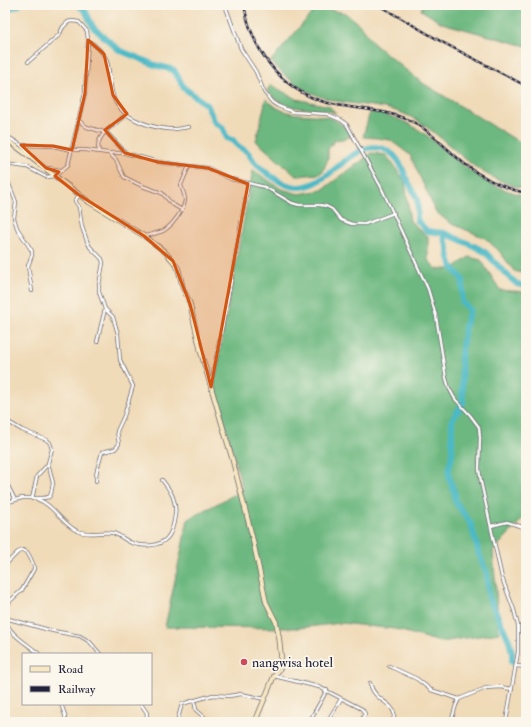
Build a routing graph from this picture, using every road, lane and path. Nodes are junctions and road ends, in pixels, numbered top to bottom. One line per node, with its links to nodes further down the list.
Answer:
1 (224, 5): 22 (street)
2 (88, 40): 3 (street); 4 (street); 5 (street)
3 (28, 62)
4 (126, 114): 6 (street); 7 (street)
5 (78, 120): 7 (street); 10 (street)
6 (189, 127)
7 (105, 132): 11 (street); 13 (street)
8 (5, 136): 9 (street); 18 (street)
9 (21, 145): 10 (street); 16 (street)
10 (72, 150): 11 (street); 16 (street)
11 (99, 151): 12 (street)
12 (108, 153): 13 (street); 21 (street)
13 (125, 153): 15 (street)
14 (5, 164): 18 (street)
15 (189, 166): 19 (street); 21 (street)
16 (62, 170): 18 (street)
17 (5, 174): 24 (street)
18 (54, 176): 20 (street)
19 (248, 184): 22 (street); 27 (street)
20 (79, 195): 23 (street); 25 (street)
21 (182, 210): 23 (street)
22 (394, 213): 37 (street)
23 (144, 236): 27 (street)
24 (32, 291)
25 (105, 309): 26 (street); 32 (street)
26 (97, 342)
27 (212, 387): 49 (street)
28 (5, 420): 29 (street)
29 (48, 463): 33 (street); 34 (street)
30 (5, 480): 35 (street)
31 (162, 480): 34 (street)
32 (96, 481)
33 (32, 499): 34 (street); 35 (street)
34 (37, 499)
35 (15, 500): 36 (street)
36 (5, 503)
37 (491, 526): 38 (street); 47 (street)
38 (526, 528)
39 (5, 564): 40 (street)
40 (5, 608)
41 (5, 619): 44 (street); 45 (street)
42 (5, 631): 43 (street)
43 (8, 642)
44 (38, 653)
45 (99, 653)
46 (389, 666): 55 (street)
47 (516, 666): 48 (street); 51 (street)
48 (526, 667)
49 (274, 676): 52 (street); 53 (street)
50 (370, 683): 67 (street)
51 (512, 688): 55 (street); 69 (street)
52 (327, 690): 54 (street); 64 (street)
53 (266, 699): 56 (street); 63 (street)
54 (341, 699): 65 (street); 66 (street)
55 (459, 699): 68 (street)
56 (194, 700): 61 (street); 62 (street)
57 (61, 705): 59 (street)
58 (142, 705): 60 (street)
59 (65, 722)
60 (146, 722)
61 (177, 722)
62 (210, 722)
63 (255, 722)
64 (309, 722)
65 (327, 722)
66 (360, 722)
67 (392, 722)
68 (451, 722)
69 (506, 722)

